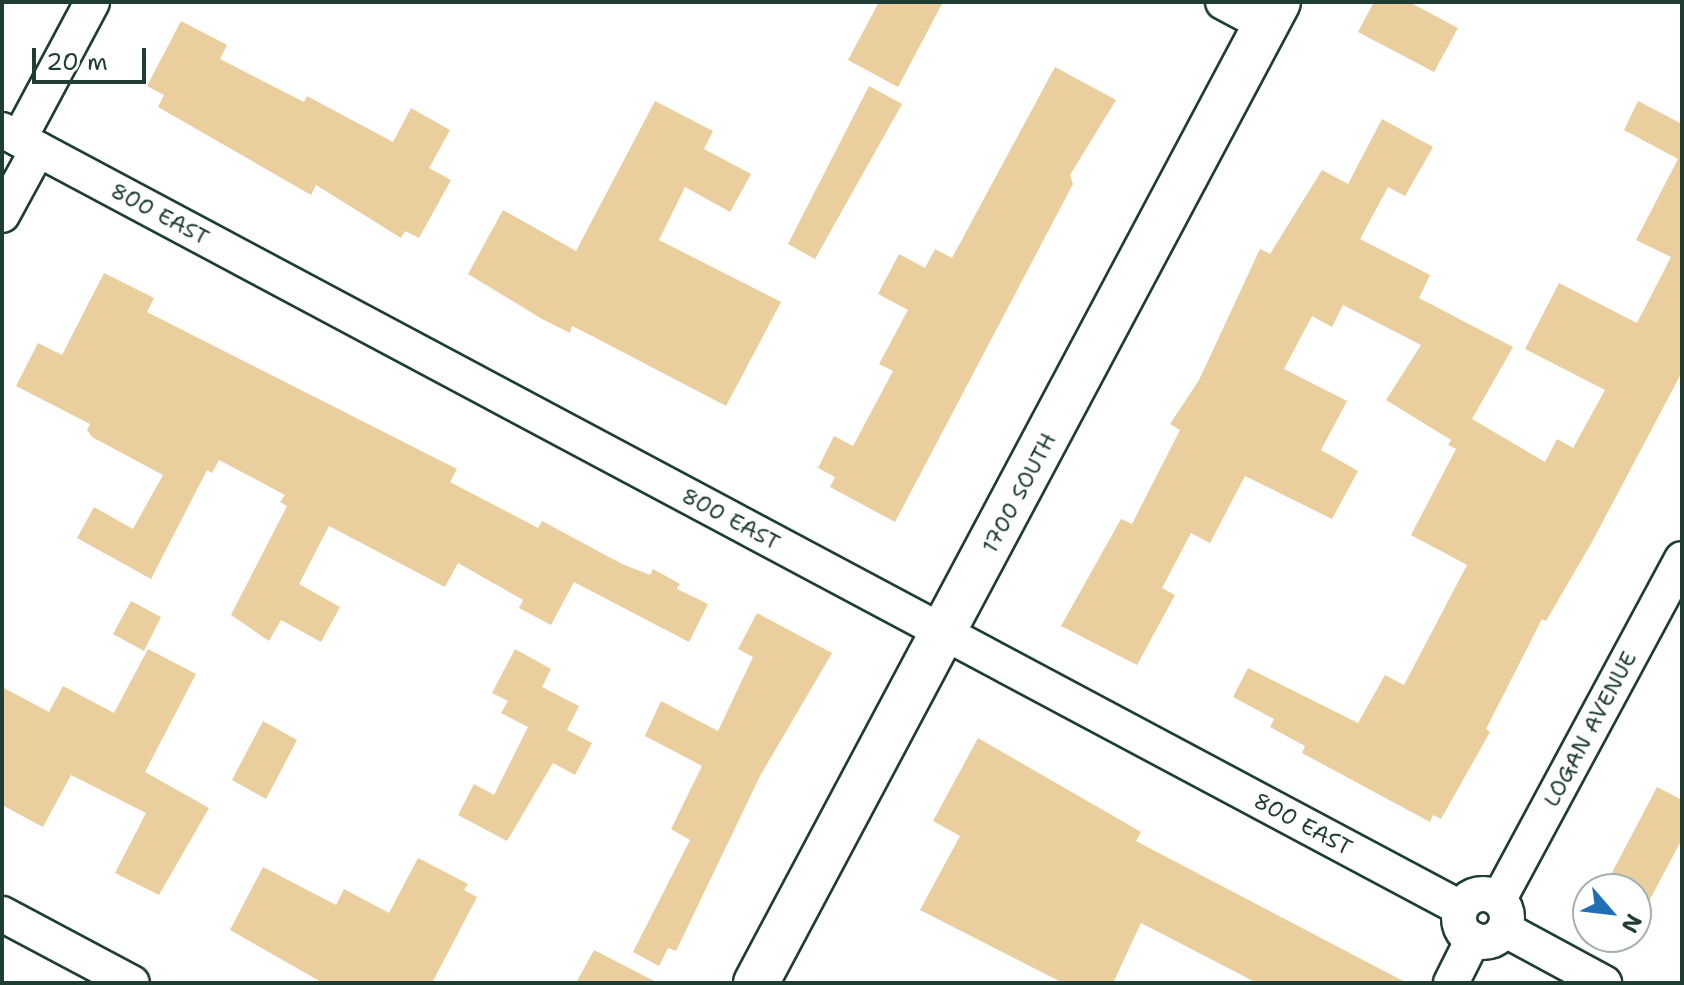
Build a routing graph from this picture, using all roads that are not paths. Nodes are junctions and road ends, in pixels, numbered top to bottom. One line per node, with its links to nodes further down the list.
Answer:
1 (92, 2): 4 (street)
2 (1223, 2): 3 (street)
3 (1272, 14): 7 (street, 1700 SOUTH)
4 (20, 139): 5 (street); 7 (street, 800 EAST)
5 (2, 215)
6 (1682, 559): 9 (street, LOGAN AVENUE)
7 (945, 633): 9 (street, 800 EAST); 11 (street, 1700 SOUTH)
8 (2, 914): 10 (street)
9 (1492, 923): 12 (street, LOGAN AVENUE); 13 (street)
10 (132, 983)
11 (756, 983)
12 (1451, 983)
13 (1604, 983)

